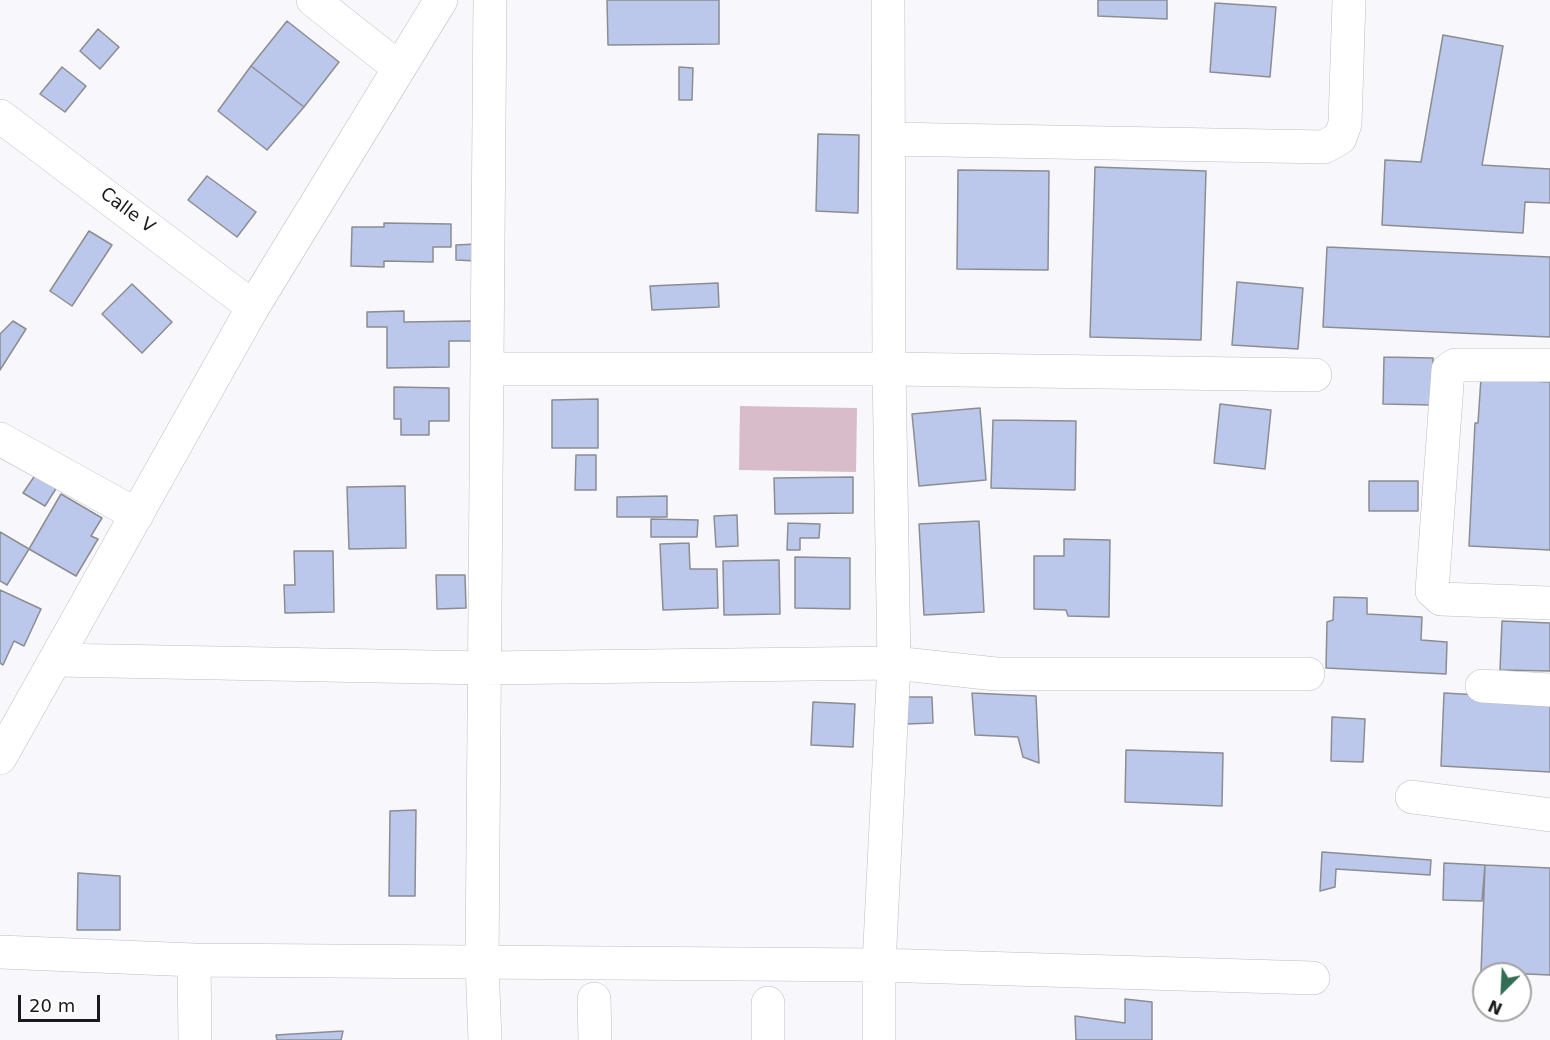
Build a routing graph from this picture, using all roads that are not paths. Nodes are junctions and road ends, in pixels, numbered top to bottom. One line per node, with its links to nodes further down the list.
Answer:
1 (313, 0): 6 (street)
2 (441, 0): 6 (street)
3 (490, 0): 11 (street)
4 (888, 0): 8 (street)
5 (1349, 0): 8 (street)
6 (399, 68): 9 (street)
7 (0, 116): 9 (street, Calle V)
8 (889, 139): 12 (street)
9 (253, 307): 15 (street)
10 (1550, 365): 16 (street)
11 (488, 369): 12 (street); 19 (street)
12 (889, 369): 13 (street); 18 (street)
13 (1315, 375)
14 (0, 439): 15 (street)
15 (137, 515): 17 (street)
16 (1550, 603)
17 (56, 660): 19 (street); 23 (street)
18 (894, 663): 19 (street); 20 (street); 30 (street)
19 (485, 668): 29 (street)
20 (1308, 674)
21 (1482, 686): 22 (street)
22 (1550, 690)
23 (10, 719): 24 (street)
24 (0, 759)
25 (1412, 797): 26 (street)
26 (1550, 814)
27 (0, 952): 28 (street)
28 (194, 960): 29 (street); 34 (street)
29 (482, 963): 30 (street); 35 (street)
30 (879, 965): 31 (street); 38 (street)
31 (1313, 978)
32 (594, 999): 36 (street)
33 (768, 1003): 37 (street)
34 (195, 1040)
35 (485, 1040)
36 (595, 1040)
37 (768, 1040)
38 (879, 1040)

